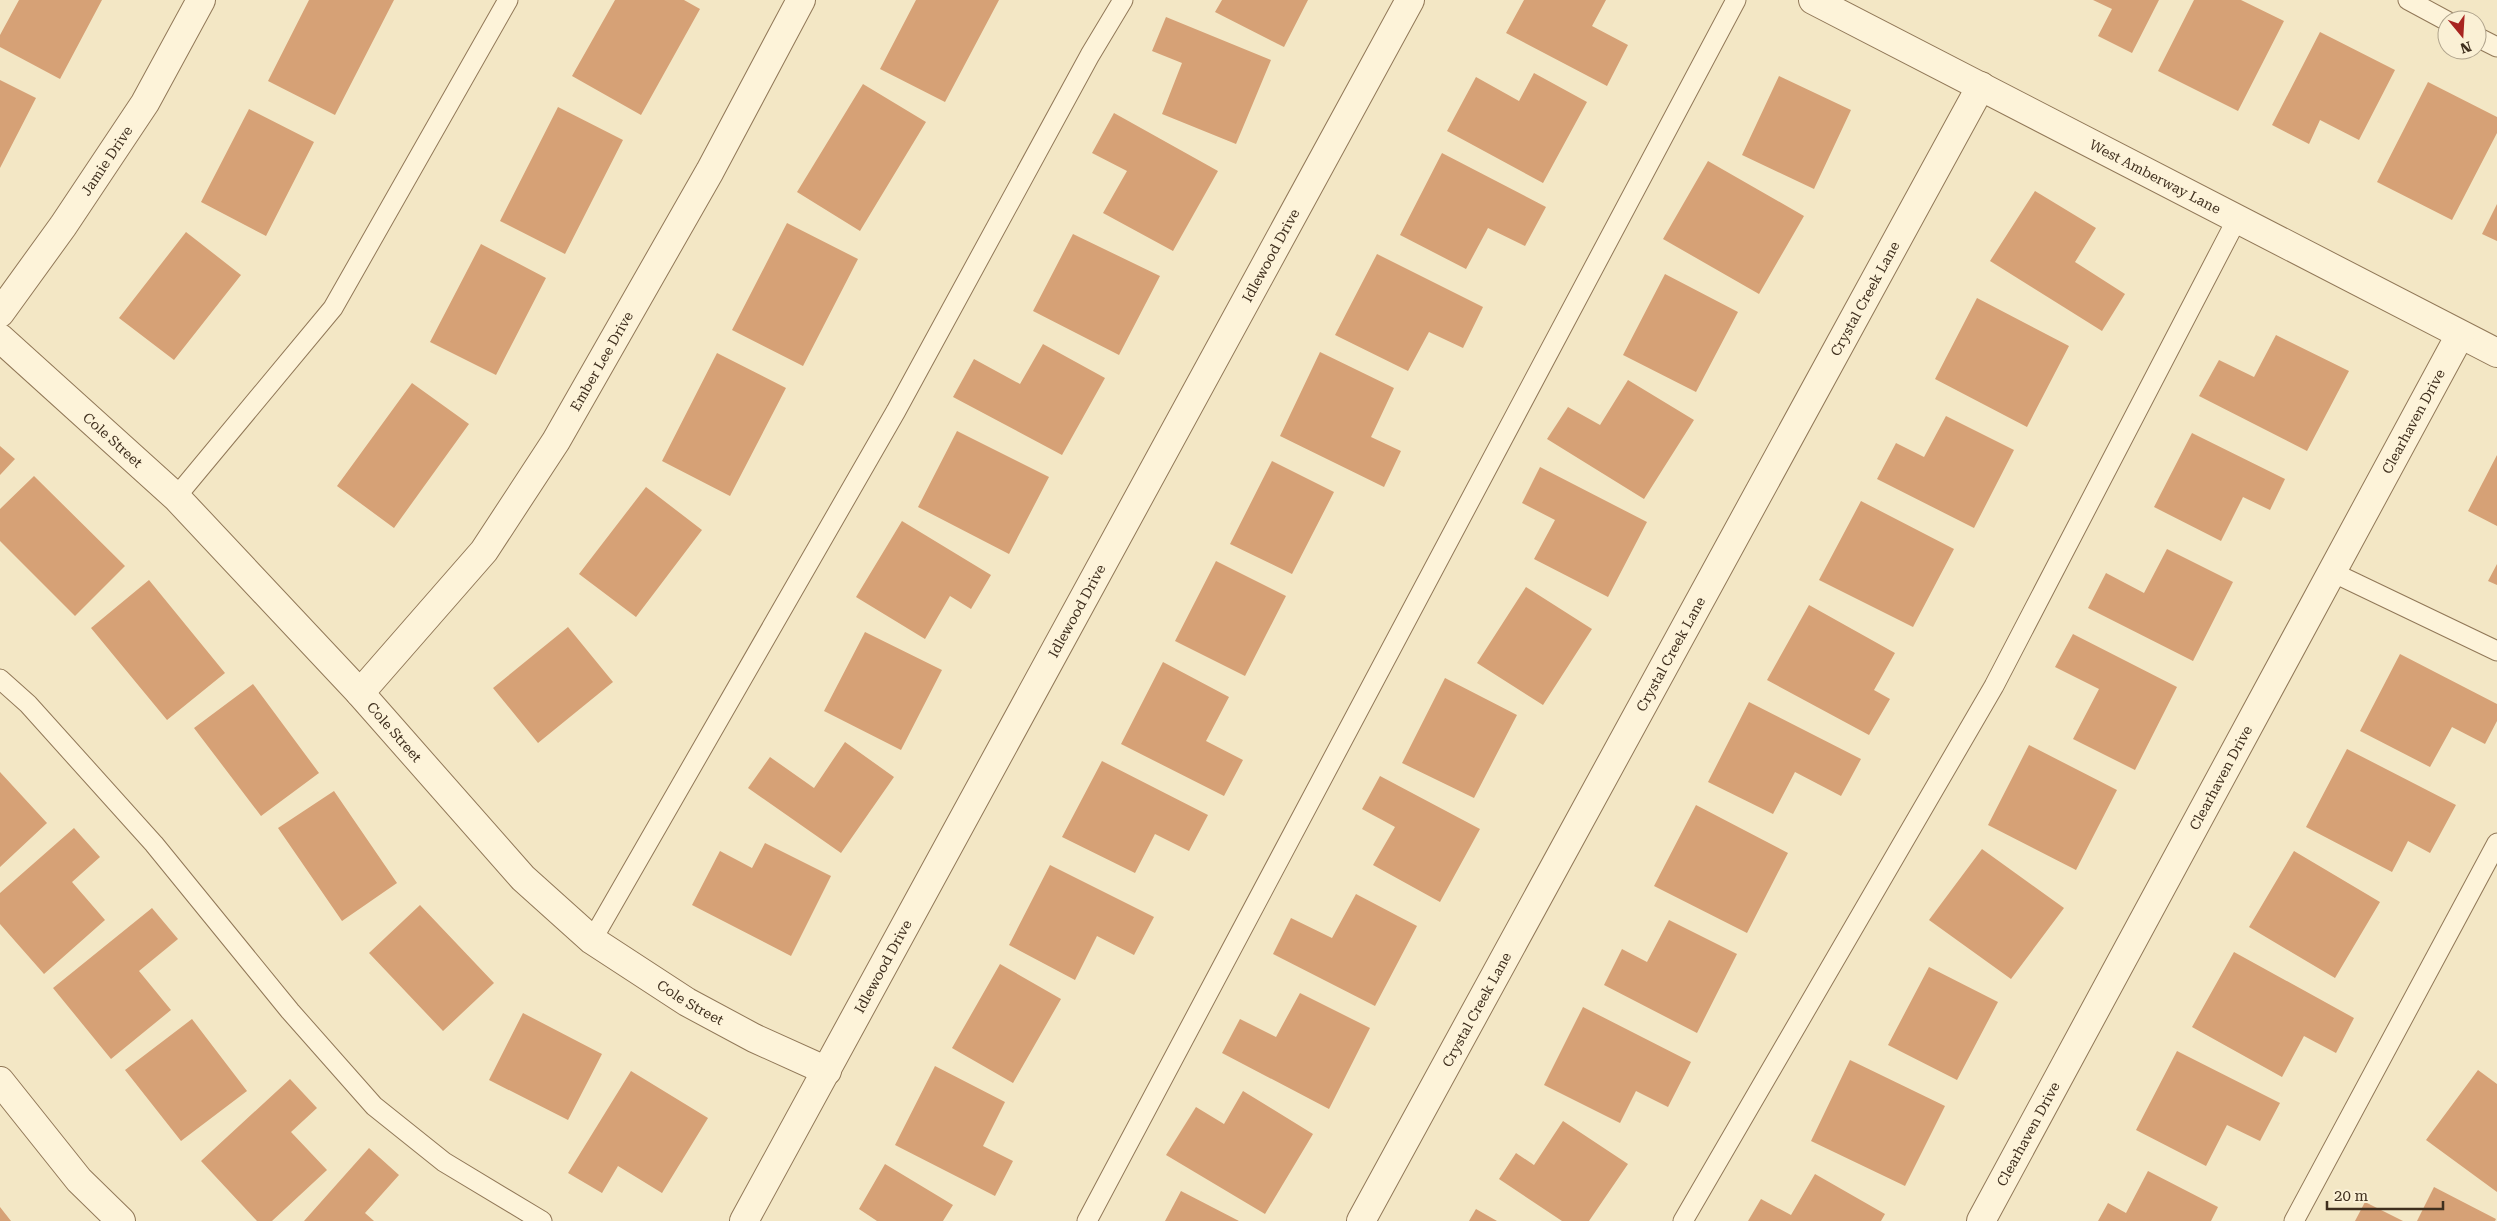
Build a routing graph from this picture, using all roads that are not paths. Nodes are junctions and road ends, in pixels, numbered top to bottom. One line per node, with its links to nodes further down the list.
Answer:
1 (201, 0): 12 (street, Jamie Drive)
2 (508, 0): 16 (lane)
3 (801, 0): 20 (street, Ember Lee Drive)
4 (1123, 0): 22 (lane)
5 (1410, 0): 23 (street, Idlewood Drive)
6 (1736, 0): 28 (lane)
7 (1813, 0): 10 (street, West Amberway Lane)
8 (2408, 0): 9 (lane)
9 (2437, 16)
10 (1981, 86): 11 (street, West Amberway Lane); 29 (street, Crystal Creek Lane)
11 (2237, 219): 13 (street, West Amberway Lane); 30 (lane)
12 (0, 313)
13 (2460, 335): 15 (street, West Amberway Lane); 17 (street, Clearhaven Drive)
14 (0, 338): 16 (street, Cole Street)
15 (2497, 353)
16 (176, 497): 20 (street, Cole Street)
17 (2332, 572): 18 (lane); 31 (street, Clearhaven Drive)
18 (2497, 651)
19 (0, 679): 26 (lane)
20 (360, 693): 22 (street, Cole Street)
21 (2497, 843): 32 (lane)
22 (592, 940): 23 (street, Cole Street)
23 (827, 1071): 27 (street, Idlewood Drive)
24 (0, 1081): 25 (street)
25 (121, 1221)
26 (542, 1221)
27 (744, 1221)
28 (1087, 1221)
29 (1361, 1221)
30 (1683, 1221)
31 (1981, 1221)
32 (2294, 1221)

